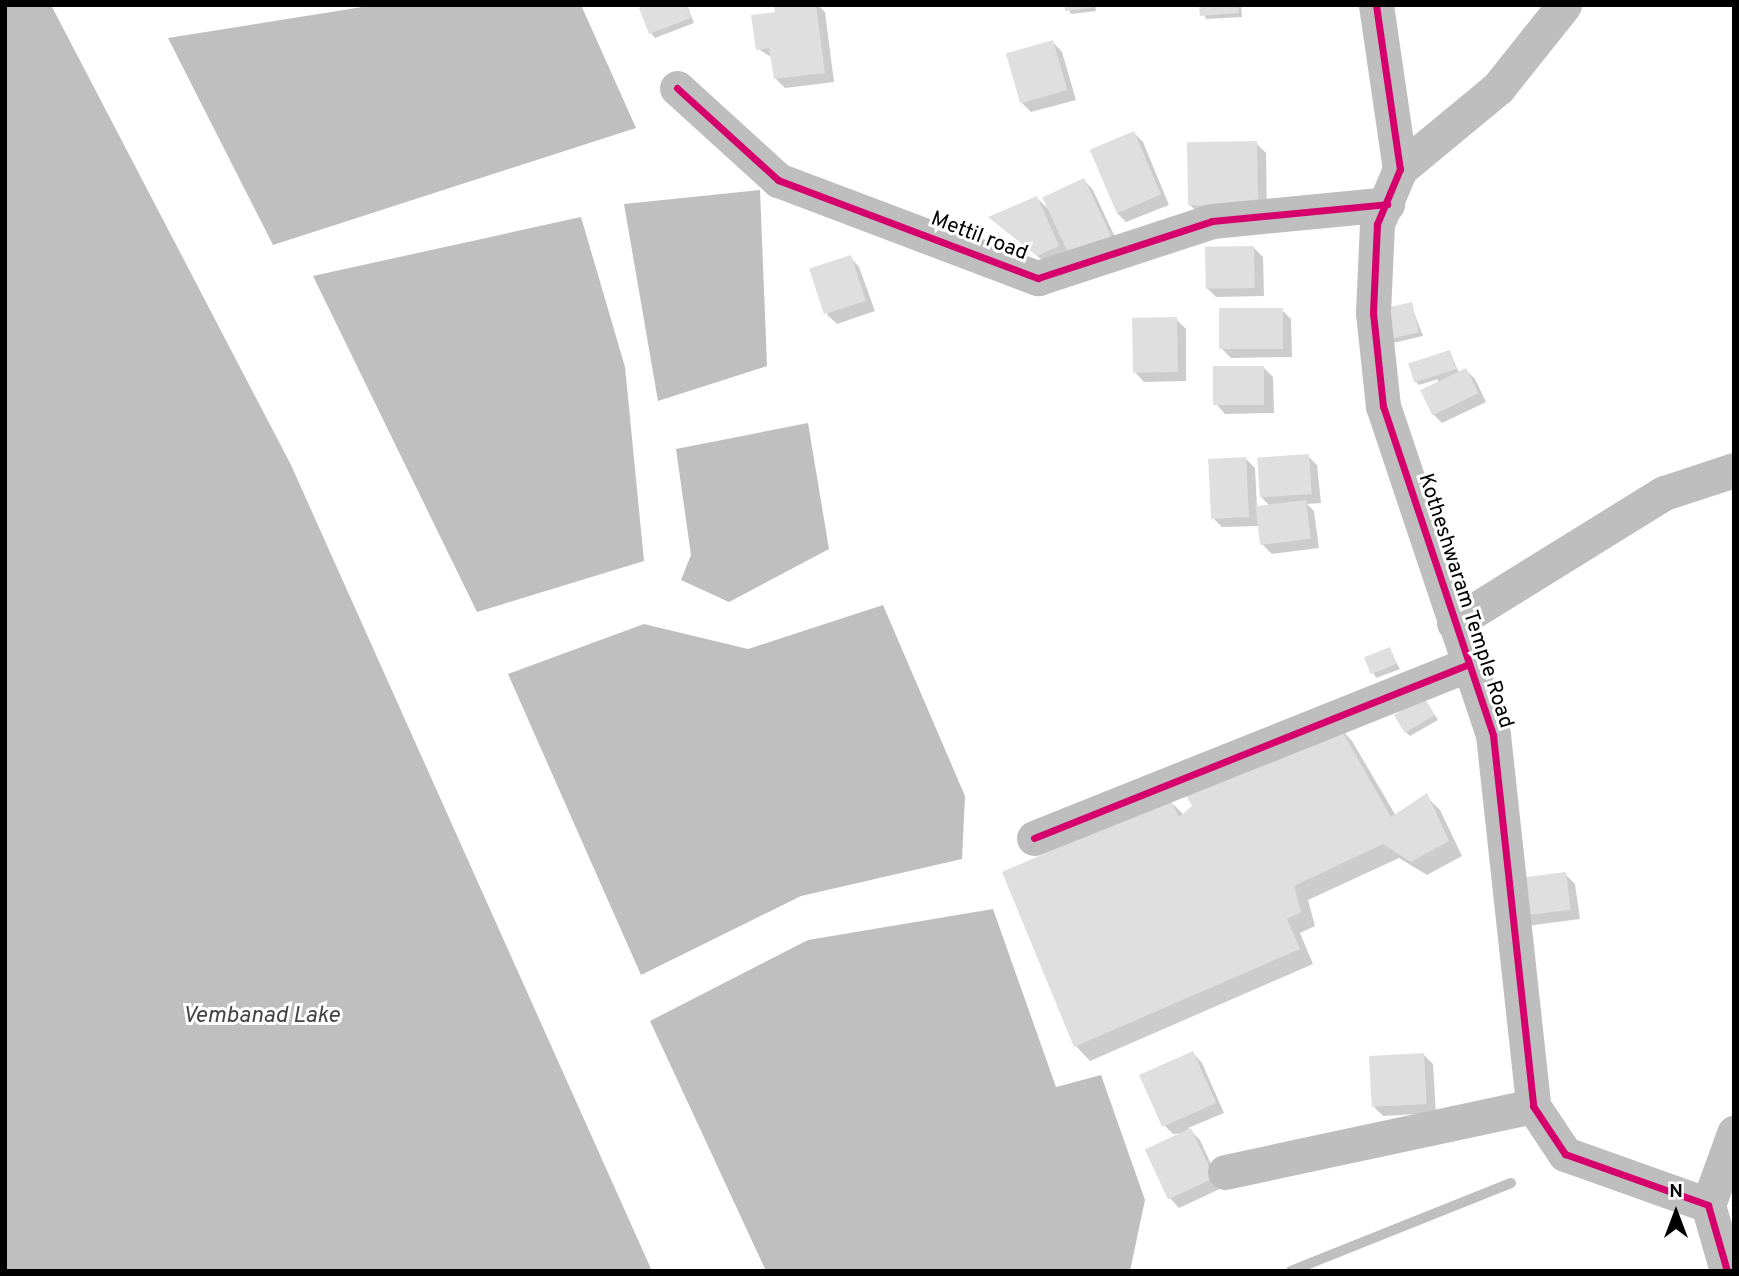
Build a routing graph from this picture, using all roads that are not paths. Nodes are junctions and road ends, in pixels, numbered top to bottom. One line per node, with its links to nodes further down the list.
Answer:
1 (1376, 5): 4 (street, Kotheshwaram Temple Road)
2 (1564, 5): 4 (street)
3 (677, 88): 5 (street, Mettil road)
4 (1400, 169): 5 (street, Kotheshwaram Temple Road)
5 (1387, 204): 7 (street, Kotheshwaram Temple Road)
6 (1734, 470): 7 (street)
7 (1454, 623): 8 (street, Kotheshwaram Temple Road)
8 (1468, 664): 9 (street); 10 (street, Kotheshwaram Temple Road)
9 (1034, 838)
10 (1533, 1105): 12 (street); 13 (street, Kotheshwaram Temple Road)
11 (1734, 1133): 13 (street)
12 (1225, 1172)
13 (1708, 1205): 14 (street)
14 (1727, 1271)

